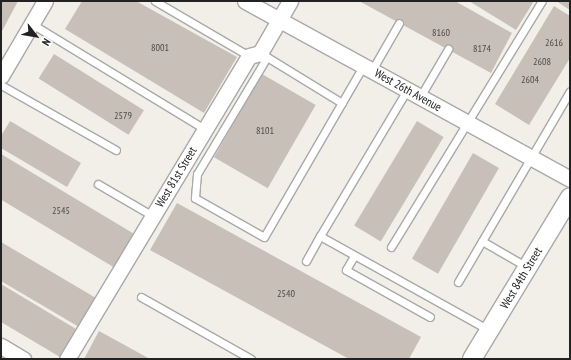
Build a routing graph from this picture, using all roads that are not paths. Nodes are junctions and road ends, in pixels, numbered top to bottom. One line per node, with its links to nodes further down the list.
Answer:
1 (46, 1): 8 (street)
2 (155, 1): 10 (lane)
3 (245, 1): 6 (street, West 26th Avenue)
4 (290, 1): 6 (street, West 81st Street)
5 (542, 1): 17 (lane)
6 (280, 20): 10 (street, West 81st Street); 11 (street, West 26th Avenue)
7 (399, 23): 11 (lane)
8 (32, 24): 12 (street); 18 (lane)
9 (448, 49): 15 (lane)
10 (259, 55): 16 (lane); 16 (lane); 18 (street, West 81st Street)
11 (368, 68): 15 (street, West 26th Avenue); 16 (lane)
12 (1, 76)
13 (1, 85): 19 (lane)
14 (570, 91): 20 (lane)
15 (414, 93): 17 (street, West 26th Avenue); 25 (lane)
16 (342, 103)
17 (467, 123): 20 (street, West 26th Avenue); 27 (lane)
18 (205, 129): 24 (street, West 81st Street)
19 (116, 150)
20 (531, 158): 21 (street, West 26th Avenue); 26 (lane)
21 (570, 180)
22 (98, 184): 24 (lane)
23 (570, 197): 30 (street, West 84th Street)
24 (153, 216): 37 (street, West 81st Street)
25 (320, 236): 28 (lane); 29 (lane)
26 (482, 241): 30 (lane); 31 (lane)
27 (391, 247)
28 (354, 256): 33 (lane); 34 (lane)
29 (306, 262)
30 (528, 267): 34 (street, West 84th Street)
31 (458, 282)
32 (141, 297): 38 (lane)
33 (430, 317)
34 (490, 330): 39 (street, West 84th Street)
35 (1, 346): 36 (street)
36 (23, 359)
37 (67, 359)
38 (251, 359)
39 (472, 359)

